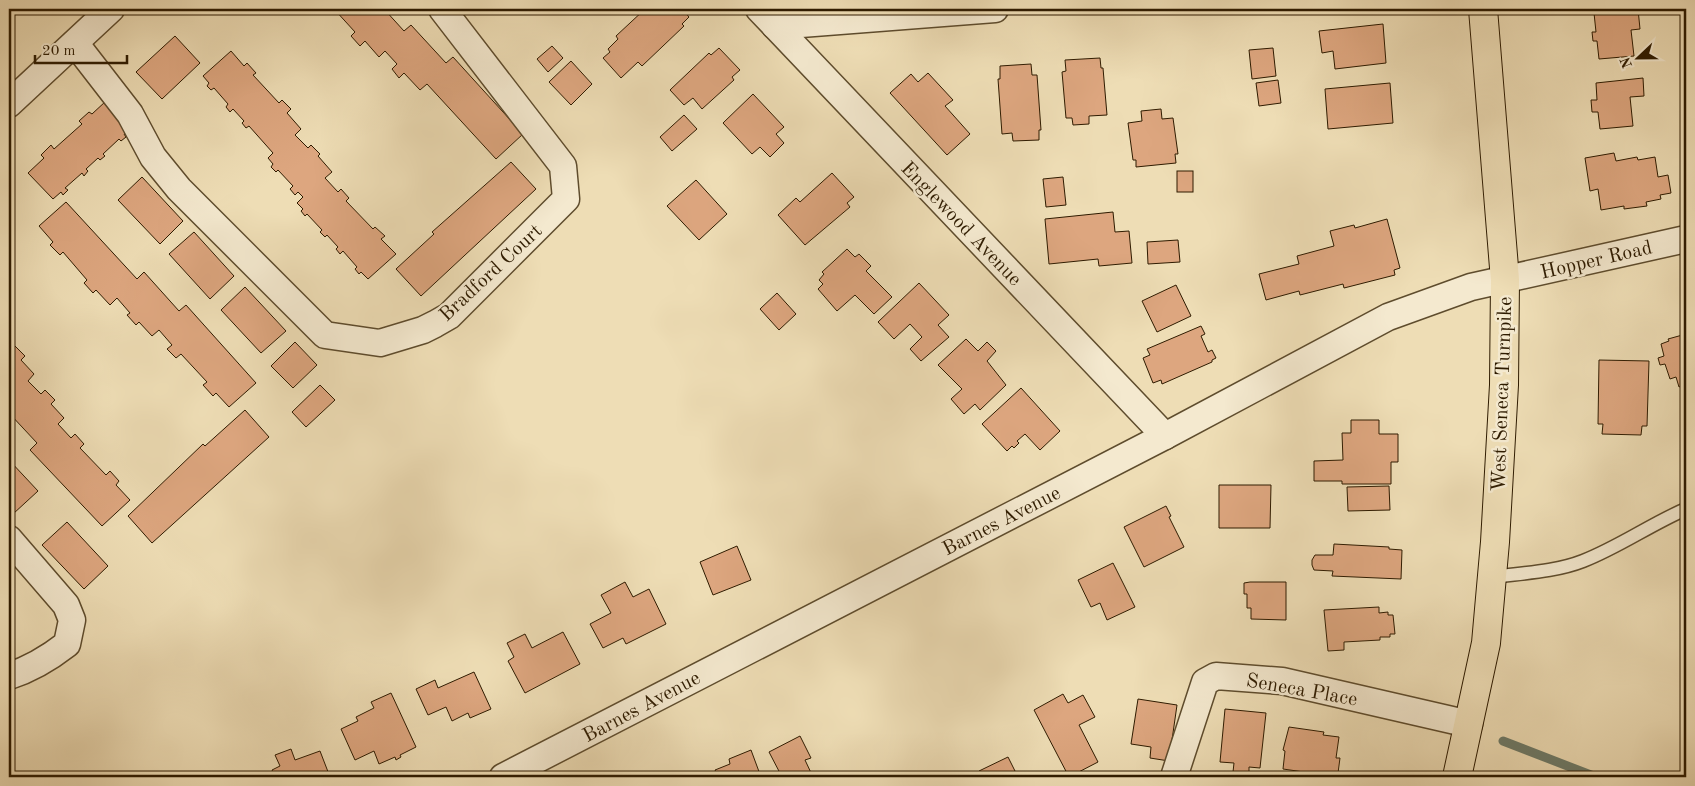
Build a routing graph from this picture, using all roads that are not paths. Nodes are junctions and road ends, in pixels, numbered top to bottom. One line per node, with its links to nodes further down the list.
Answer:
1 (112, 9): 6 (street)
2 (442, 9): 6 (street, Bradford Court)
3 (995, 9): 5 (street)
4 (1482, 9): 9 (main road, West Seneca Turnpike)
5 (767, 18): 10 (street, Englewood Avenue)
6 (75, 43): 7 (street)
7 (9, 104)
8 (1686, 239): 9 (street, Hopper Road)
9 (1505, 280): 10 (street, Barnes Avenue); 13 (main road, West Seneca Turnpike)
10 (1165, 436): 16 (street, Barnes Avenue)
11 (1686, 509): 13 (lane)
12 (9, 539): 14 (street)
13 (1492, 577): 15 (main road, West Seneca Turnpike)
14 (9, 676)
15 (1469, 724): 17 (street, Seneca Place); 18 (main road, West Seneca Turnpike)
16 (503, 777)
17 (1174, 777)
18 (1456, 777)

